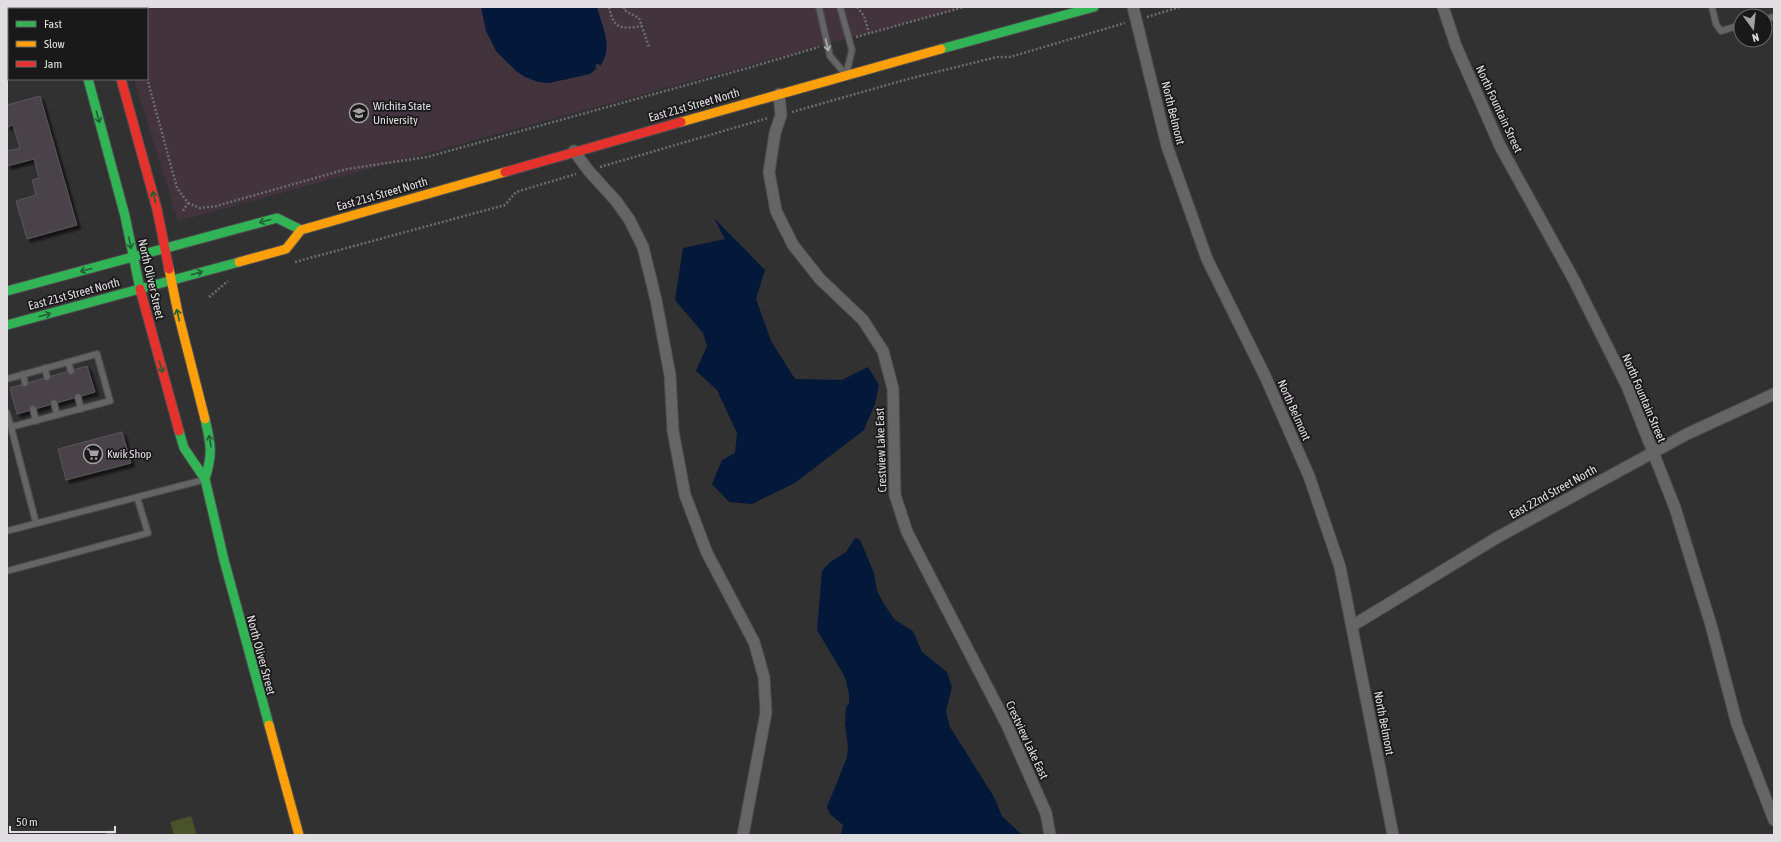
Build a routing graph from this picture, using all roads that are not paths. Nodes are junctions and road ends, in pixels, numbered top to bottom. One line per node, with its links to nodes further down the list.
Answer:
1 (819, 7): 8 (lane, one-way to 8)
2 (840, 7): 8 (lane)
3 (1094, 7): 8 (main road, East 21st Street North)
4 (1133, 7): 42 (street, North Belmont)
5 (1443, 7): 36 (street, North Fountain Street)
6 (1712, 7): 7 (lane)
7 (1733, 28)
8 (846, 75): 11 (main road, East 21st Street North)
9 (88, 80): 15 (main road, North Oliver Street, one-way to 15)
10 (122, 80): 14 (main road, North Oliver Street, one-way to 10)
11 (779, 94): 12 (main road, East 21st Street North); 46 (street, Crestview Lake East)
12 (574, 151): 13 (main road, East 21st Street North); 45 (street)
13 (301, 230): 14 (main road, East 21st Street North, one-way to 14); 16 (main road, East 21st Street North, one-way to 13)
14 (165, 249): 15 (main road, East 21st Street North); 16 (main road, North Oliver Street)
15 (133, 257): 17 (main road, North Oliver Street); 18 (main road, East 21st Street North, one-way to 18)
16 (171, 281): 17 (main road, East 21st Street North); 37 (main road, North Oliver Street, one-way to 16)
17 (140, 289): 19 (main road, East 21st Street North, one-way to 17); 37 (main road, North Oliver Street, one-way to 37)
18 (7, 291)
19 (7, 325)
20 (68, 362): 21 (lane); 22 (lane); 31 (lane)
21 (45, 368): 23 (lane); 24 (lane)
22 (71, 371)
23 (23, 374): 25 (lane); 26 (lane)
24 (47, 377)
25 (7, 379)
26 (25, 383)
27 (1774, 394): 36 (street, East 22nd Street North)
28 (78, 396): 31 (lane)
29 (54, 403): 33 (lane)
30 (32, 409): 34 (lane)
31 (81, 409): 33 (lane)
32 (7, 413): 35 (lane)
33 (58, 415): 34 (lane)
34 (36, 421): 35 (lane)
35 (11, 427): 39 (lane)
36 (1653, 452): 42 (street, East 22nd Street North); 43 (street, North Fountain Street)
37 (205, 479): 38 (lane); 44 (main road, North Oliver Street)
38 (137, 497): 39 (lane); 41 (lane)
39 (36, 523): 40 (lane)
40 (7, 531)
41 (7, 571)
42 (1352, 626): 47 (street, North Belmont)
43 (1774, 820)
44 (299, 835)
45 (743, 835)
46 (1050, 835)
47 (1393, 835)

